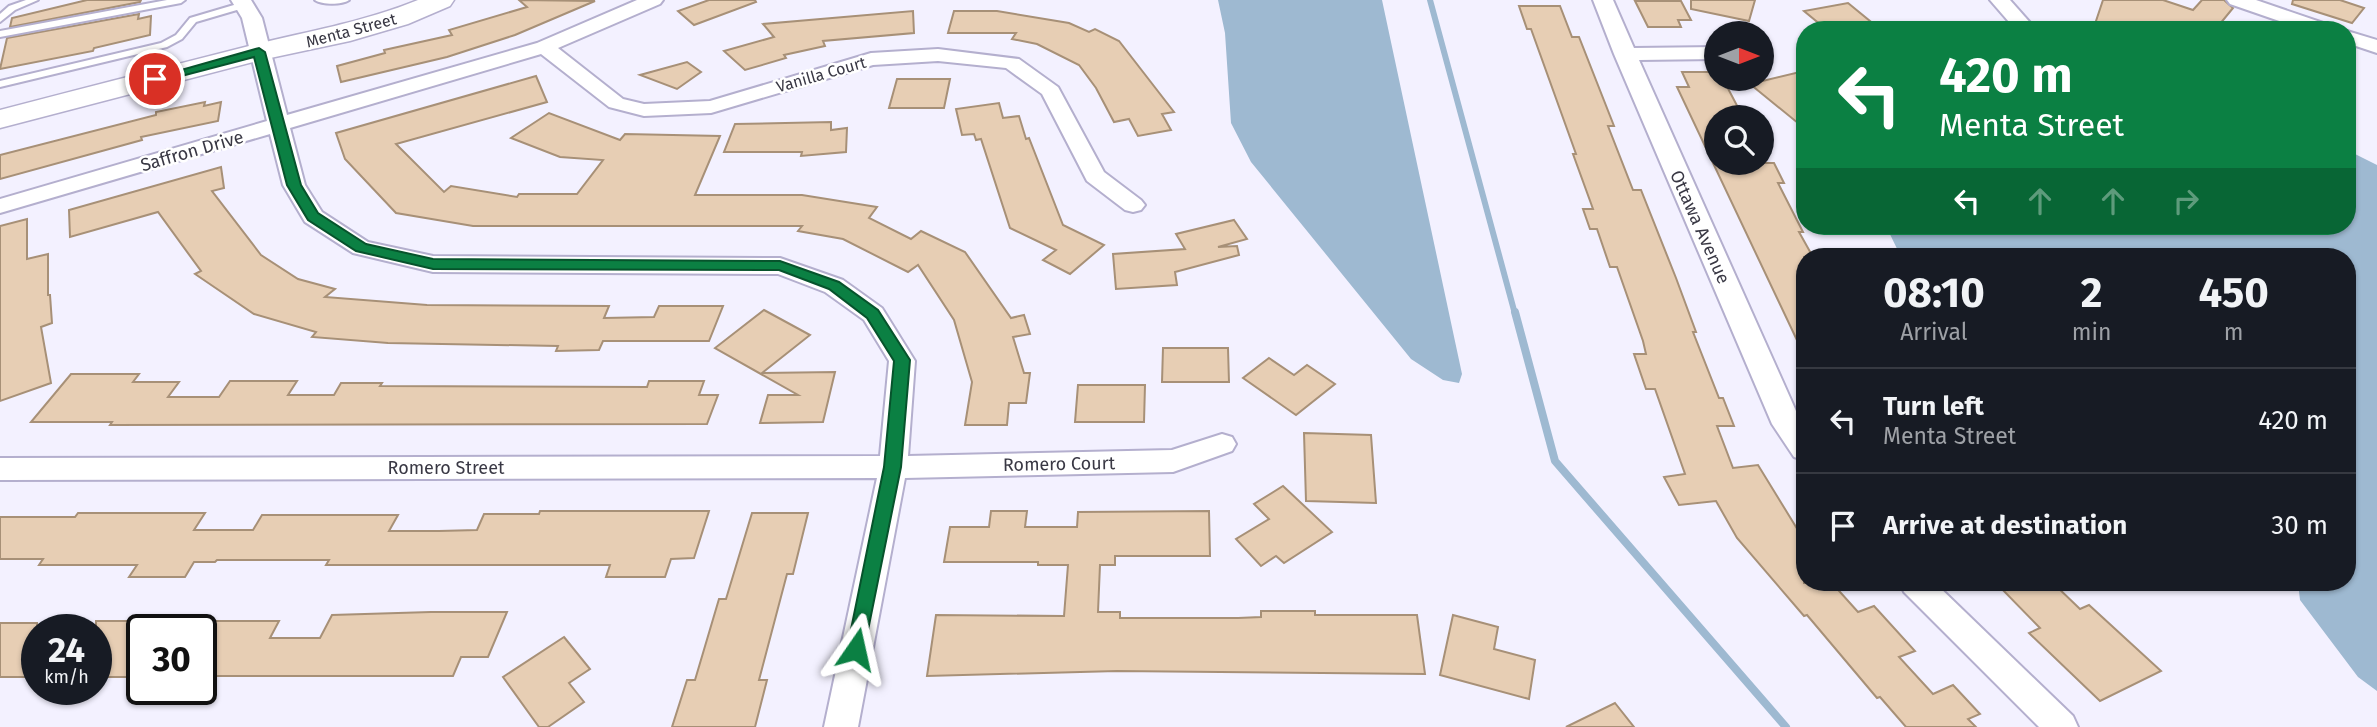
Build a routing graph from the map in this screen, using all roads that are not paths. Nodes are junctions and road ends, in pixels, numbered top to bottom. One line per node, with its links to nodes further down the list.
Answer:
1 (34, 0): 13 (lane)
2 (181, 0): 11 (lane)
3 (319, 0): 4 (lane)
4 (345, 0)
5 (397, 0): 20 (street, Menta Street)
6 (441, 0): 20 (street, Menta Street)
7 (653, 0): 18 (street, Saffron Drive)
8 (1603, 0): 22 (street, Ottawa Avenue)
9 (2000, 0): 14 (street)
10 (2237, 0): 15 (street)
11 (153, 3): 16 (lane)
12 (242, 3): 20 (street); 23 (lane)
13 (0, 19)
14 (2019, 21)
15 (2299, 21)
16 (0, 34)
17 (2356, 40): 19 (street)
18 (544, 47): 25 (street, Saffron Drive); 26 (street, Vanilla Court)
19 (2377, 47)
20 (259, 52): 24 (street, Menta Street); 25 (street)
21 (1704, 53): 22 (street)
22 (1624, 54): 28 (street, Ottawa Avenue)
23 (0, 84)
24 (0, 119)
25 (280, 126): 27 (street, Saffron Drive); 30 (street)
26 (1133, 205)
27 (0, 206)
28 (1796, 438)
29 (1222, 444): 30 (street, Romero Court)
30 (893, 467): 31 (street, Romero Street); 33 (street)
31 (0, 469)
32 (1923, 591): 34 (street)
33 (841, 727)
34 (2061, 727)

